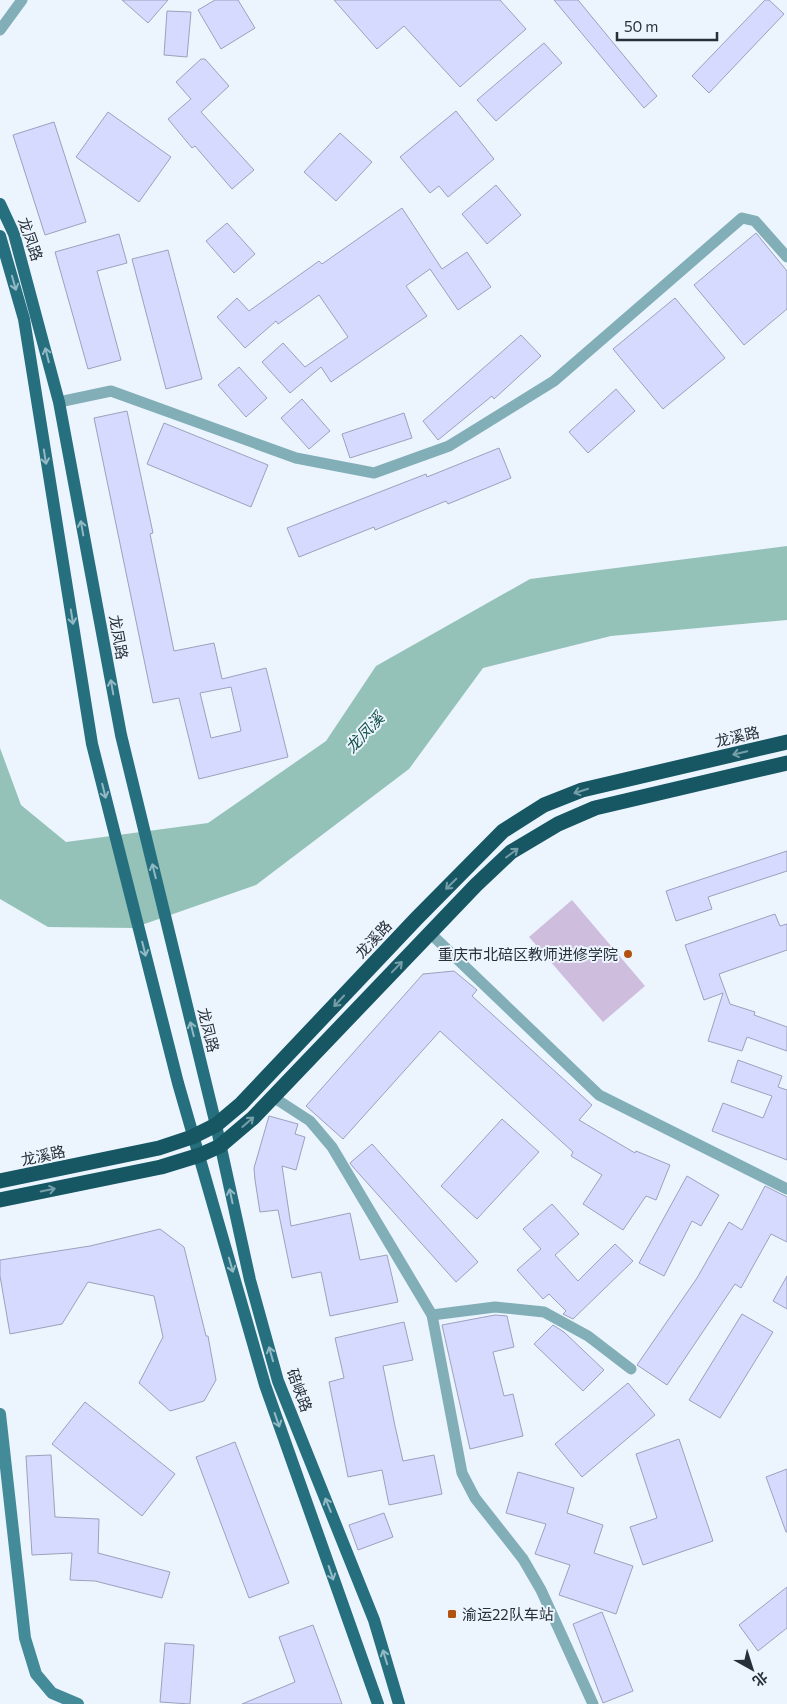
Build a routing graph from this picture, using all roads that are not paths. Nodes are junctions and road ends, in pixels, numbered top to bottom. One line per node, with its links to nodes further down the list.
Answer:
1 (22, 0): 2 (street)
2 (0, 30)
3 (0, 204): 6 (main road, 龙凤路, one-way to 3)
4 (0, 236): 11 (main road, 龙凤路, one-way to 11)
5 (787, 257): 6 (street)
6 (59, 402): 10 (main road, 龙凤路, one-way to 6)
7 (787, 742): 13 (highway, 龙溪路, one-way to 13)
8 (787, 763): 9 (highway, one-way to 8)
9 (430, 933): 12 (highway, one-way to 9); 18 (street)
10 (204, 1076): 13 (main road, 碚峡路)
11 (178, 1084): 14 (main road, 碚峡路)
12 (273, 1097): 15 (highway, one-way to 12); 20 (street)
13 (216, 1125): 14 (highway, 龙溪路); 15 (main road, 碚峡路)
14 (192, 1137): 16 (main road, 碚峡路); 17 (highway, 龙溪路)
15 (220, 1146): 16 (highway); 25 (main road, 碚峡路, one-way to 15)
16 (200, 1155): 19 (highway, one-way to 16); 24 (main road, 碚峡路, one-way to 24)
17 (0, 1182)
18 (787, 1189)
19 (0, 1200)
20 (432, 1315): 21 (street); 26 (street)
21 (631, 1368)
22 (0, 1414): 23 (street)
23 (78, 1704)
24 (378, 1704)
25 (400, 1704)
26 (592, 1704)

